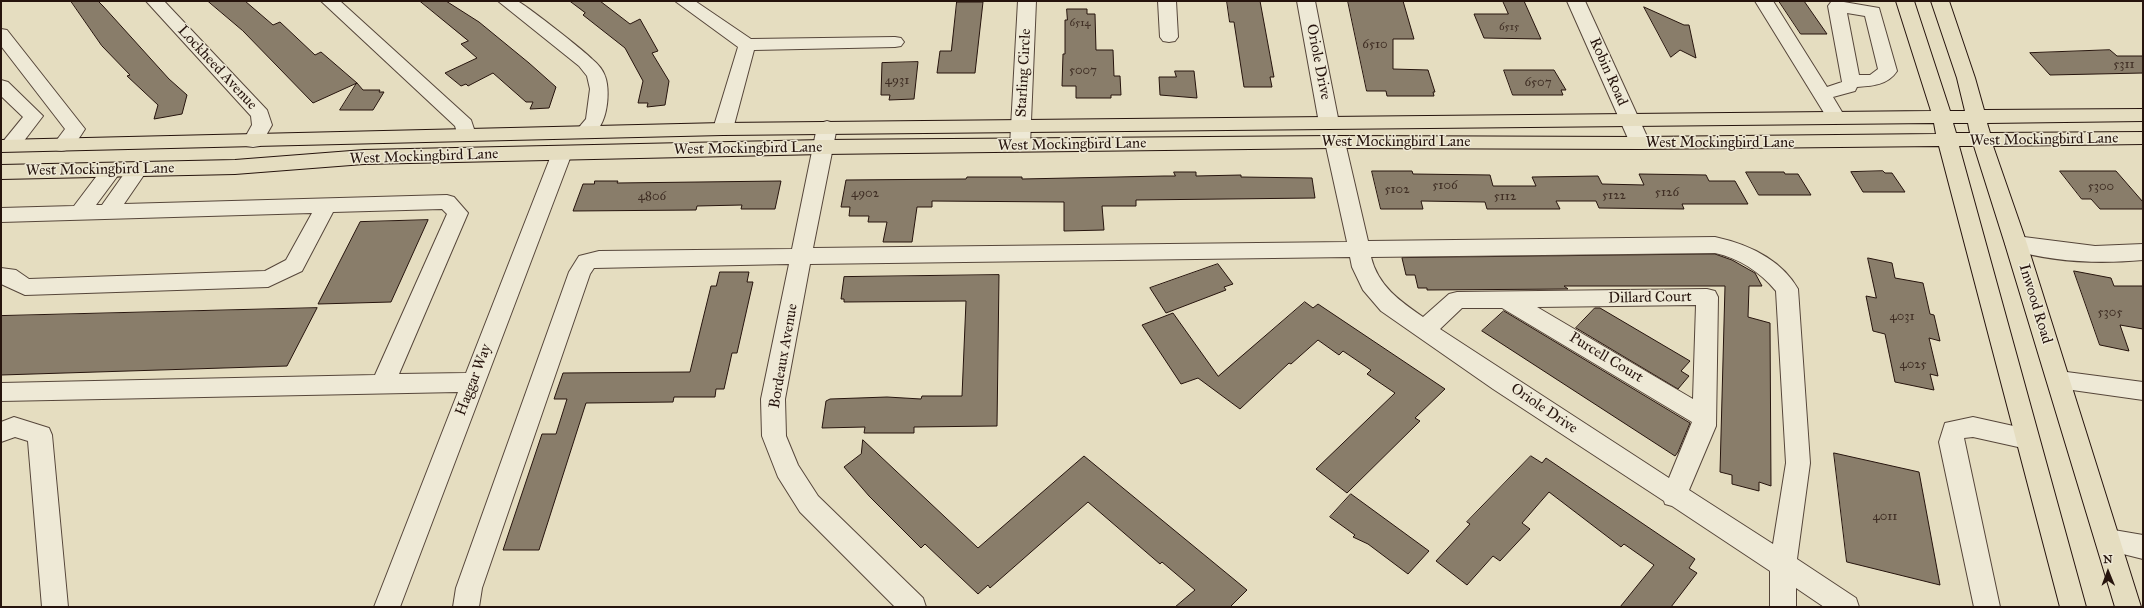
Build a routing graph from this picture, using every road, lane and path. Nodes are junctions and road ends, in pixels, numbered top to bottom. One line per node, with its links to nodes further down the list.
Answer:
1 (155, 1): 31 (street, Lockheed Avenue)
2 (330, 1): 28 (street)
3 (507, 1): 26 (street)
4 (684, 1): 15 (street)
5 (1027, 1): 24 (street, Starling Circle)
6 (1167, 1): 13 (street)
7 (1306, 1): 27 (street, Oriole Drive)
8 (1576, 1): 23 (street, Robin Road)
9 (1764, 1): 18 (street)
10 (1905, 1): 20 (main road)
11 (1940, 1): 22 (main road, Inwood Road)
12 (1, 34): 36 (street)
13 (1169, 37)
14 (895, 42): 15 (street)
15 (747, 45): 25 (street)
16 (1850, 82): 18 (street)
17 (1, 86): 38 (street)
18 (1822, 94): 21 (street)
19 (2143, 115): 22 (main road, West Mockingbird Lane)
20 (1943, 116): 21 (main road, West Mockingbird Lane); 22 (main road, West Mockingbird Lane); 33 (main road)
21 (1836, 117): 23 (main road, West Mockingbird Lane)
22 (1976, 117): 32 (main road, Inwood Road)
23 (1629, 120): 27 (main road, West Mockingbird Lane); 34 (street, Robin Road)
24 (1021, 125): 27 (main road, West Mockingbird Lane); 29 (main road, West Mockingbird Lane); 37 (street, Starling Circle)
25 (723, 129): 26 (main road, West Mockingbird Lane); 29 (main road, West Mockingbird Lane)
26 (586, 132): 28 (main road, West Mockingbird Lane); 39 (main road)
27 (1332, 133): 34 (main road, West Mockingbird Lane); 37 (main road, West Mockingbird Lane); 48 (street, Oriole Drive)
28 (466, 135): 31 (main road, West Mockingbird Lane)
29 (825, 137): 37 (main road, West Mockingbird Lane); 39 (main road, West Mockingbird Lane); 50 (street, Bordeaux Avenue)
30 (2143, 138): 32 (main road, West Mockingbird Lane)
31 (253, 141): 35 (main road, West Mockingbird Lane)
32 (1982, 141): 33 (main road, West Mockingbird Lane); 47 (main road, Inwood Road)
33 (1948, 142): 34 (main road, West Mockingbird Lane); 61 (main road)
34 (1640, 143)
35 (141, 144): 36 (main road, West Mockingbird Lane); 40 (main road); 41 (main road)
36 (63, 145): 38 (main road, West Mockingbird Lane)
37 (1020, 145)
38 (6, 146)
39 (562, 154): 40 (main road, West Mockingbird Lane); 55 (street, Haggar Way)
40 (138, 169): 41 (main road, West Mockingbird Lane); 45 (street)
41 (112, 170): 42 (main road, West Mockingbird Lane); 44 (street)
42 (1, 172)
43 (326, 206): 45 (street); 51 (street); 56 (street)
44 (80, 212): 45 (street); 46 (street)
45 (108, 212)
46 (1, 215)
47 (2016, 244): 49 (street); 54 (main road, Inwood Road)
48 (1359, 248): 50 (street); 53 (street, Oriole Drive); 65 (street)
49 (2143, 252)
50 (803, 256): 68 (street); 69 (street, Bordeaux Avenue)
51 (1, 276)
52 (1507, 300): 53 (street, Dillard Court); 59 (street, Purcell Court); 59 (street, Dillard Court)
53 (1424, 330): 62 (street, Oriole Drive)
54 (2059, 380): 57 (street); 63 (main road, Inwood Road)
55 (474, 382): 56 (street); 67 (street, Haggar Way)
56 (383, 384): 58 (street)
57 (2143, 391)
58 (1, 392)
59 (1704, 417): 62 (street, Dillard Court)
60 (1, 432): 66 (street)
61 (2027, 439): 72 (street); 73 (main road)
62 (1674, 496): 65 (street, Oriole Drive)
63 (2108, 540): 64 (street); 74 (main road, Inwood Road)
64 (2143, 547)
65 (1783, 564): 70 (street); 71 (street, Oriole Drive)
66 (55, 607)
67 (387, 607)
68 (466, 607)
69 (913, 607)
70 (1783, 607)
71 (1846, 607)
72 (1987, 607)
73 (2073, 607)
74 (2128, 607)

